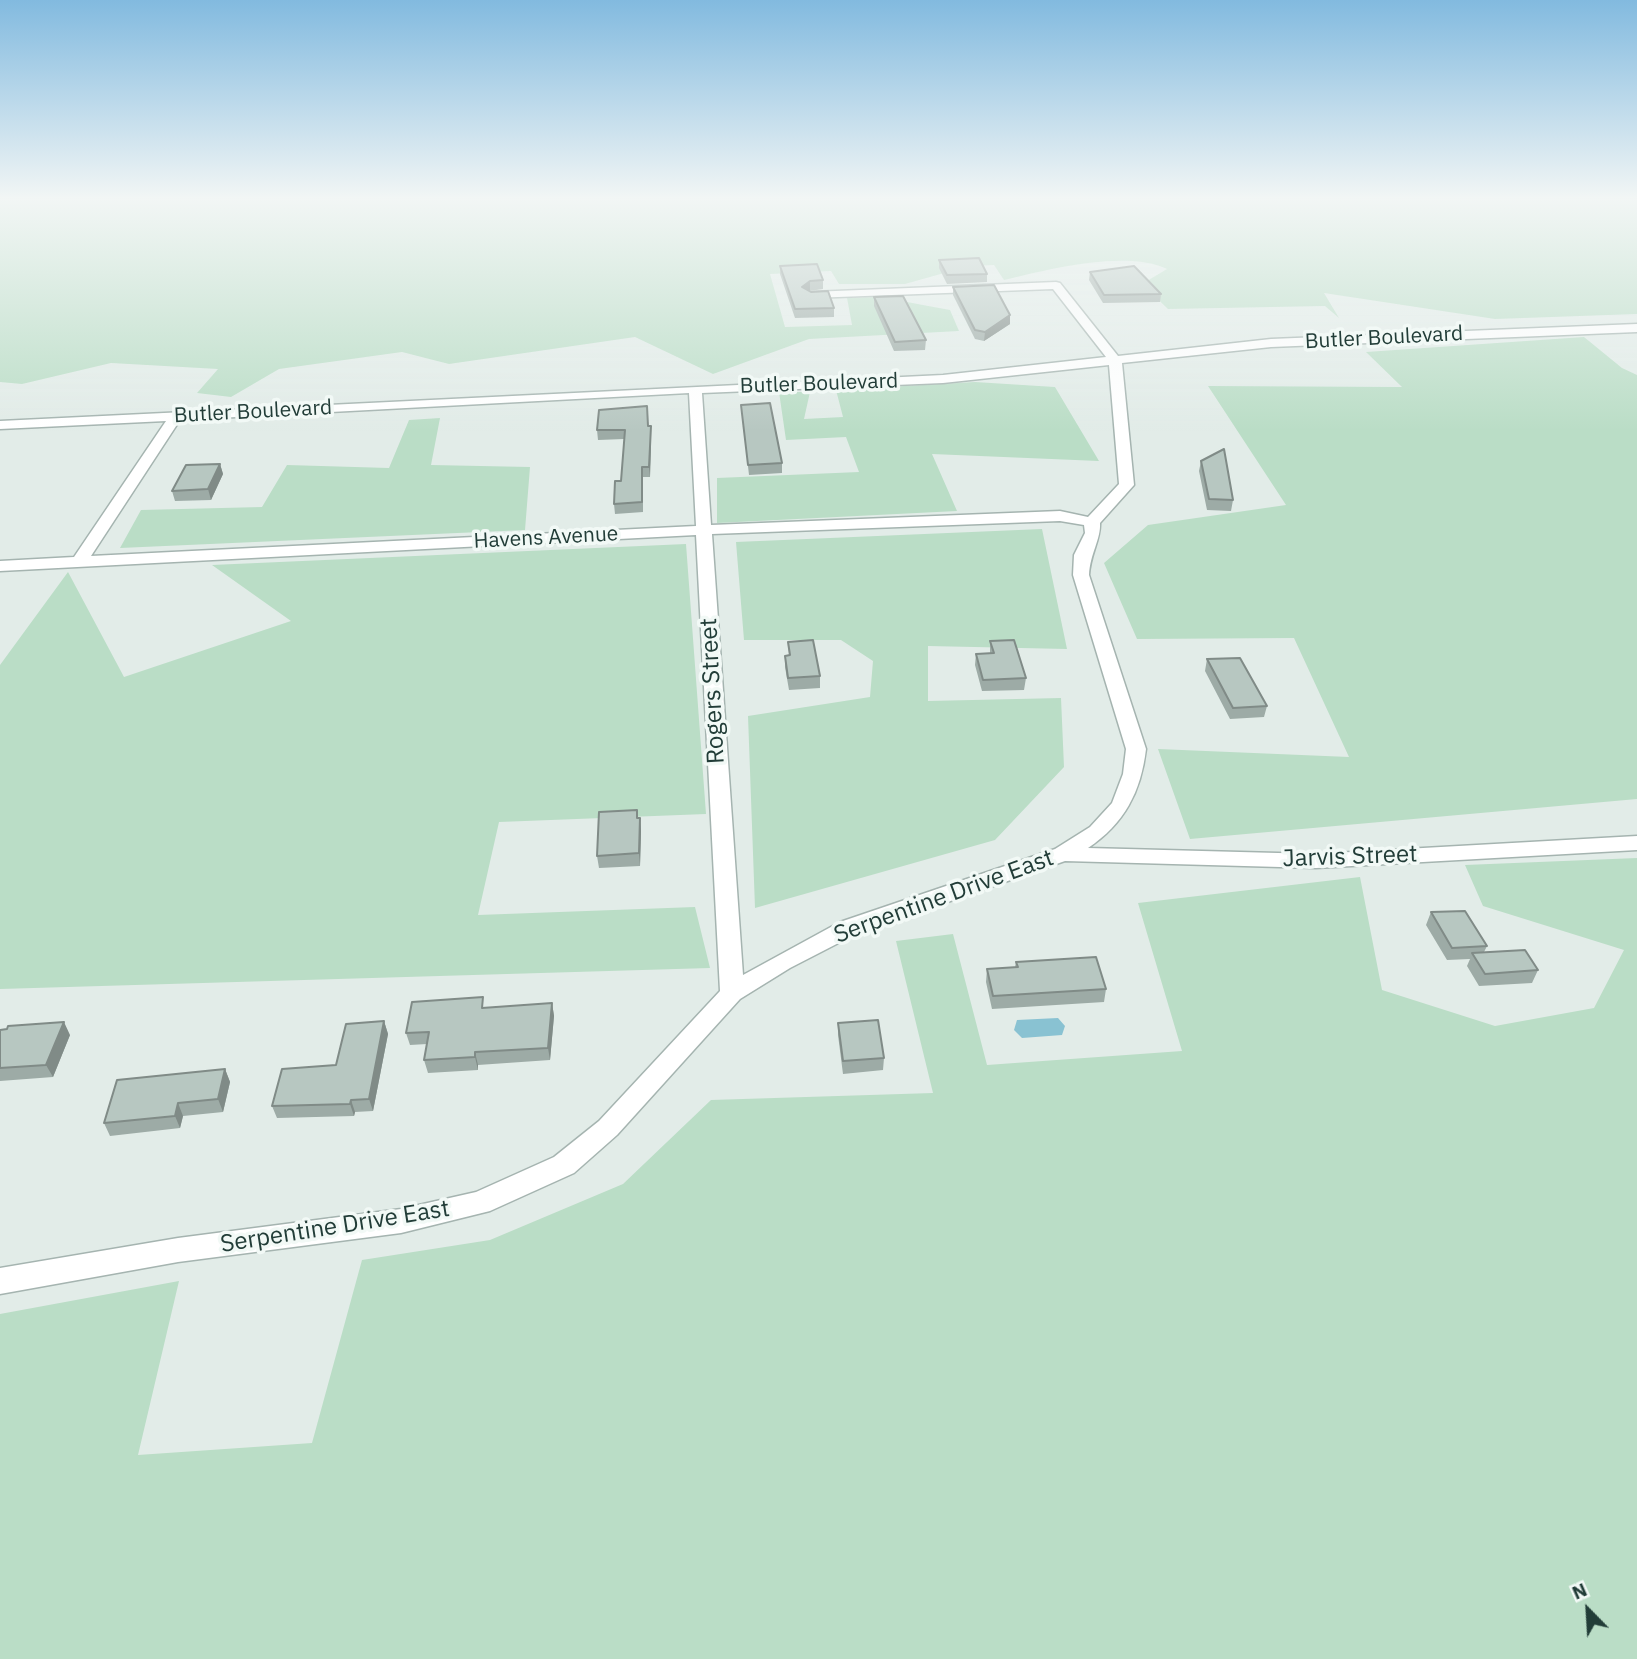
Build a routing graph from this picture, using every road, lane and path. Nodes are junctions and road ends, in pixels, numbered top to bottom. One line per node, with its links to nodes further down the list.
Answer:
1 (811, 295): 3 (street)
2 (1637, 328): 3 (street, Butler Boulevard)
3 (1115, 362): 4 (street, Butler Boulevard); 7 (street, Serpentine Drive East)
4 (695, 389): 5 (street, Butler Boulevard); 8 (street, Rogers Street)
5 (176, 416): 6 (street, Butler Boulevard); 9 (street)
6 (0, 425)
7 (1091, 522): 8 (street, Havens Avenue); 12 (street, Serpentine Drive East)
8 (705, 530): 9 (street, Havens Avenue); 13 (street, Rogers Street)
9 (79, 562): 10 (street, Havens Avenue)
10 (0, 566)
11 (1637, 843): 12 (street, Jarvis Street)
12 (1063, 854): 13 (street, Serpentine Drive East)
13 (732, 993): 14 (street, Serpentine Drive East)
14 (0, 1281)

